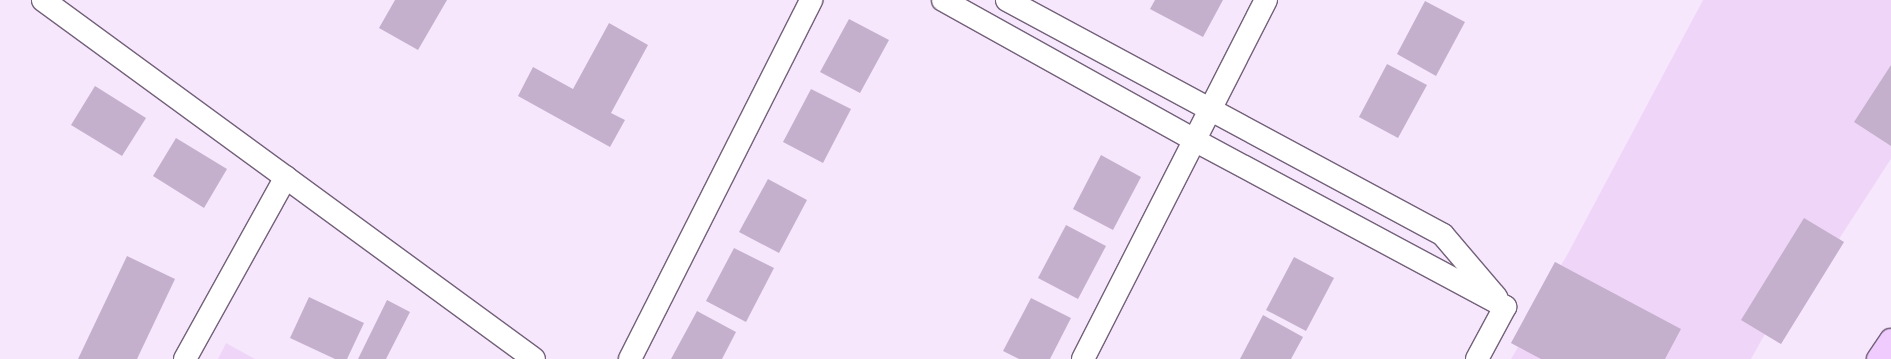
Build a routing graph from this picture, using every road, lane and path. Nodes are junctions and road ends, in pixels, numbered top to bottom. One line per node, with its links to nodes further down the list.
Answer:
1 (43, 0): 8 (street)
2 (810, 0): 13 (street)
3 (943, 0): 7 (street)
4 (1008, 0): 6 (street)
5 (1266, 0): 6 (street)
6 (1211, 110): 7 (street); 9 (street)
7 (1196, 141): 9 (street); 14 (street)
8 (286, 177): 11 (street); 12 (street)
9 (1505, 307): 15 (street)
10 (1891, 340): 16 (main road)
11 (185, 359)
12 (534, 359)
13 (630, 359)
14 (1084, 359)
15 (1477, 359)
16 (1878, 359)

